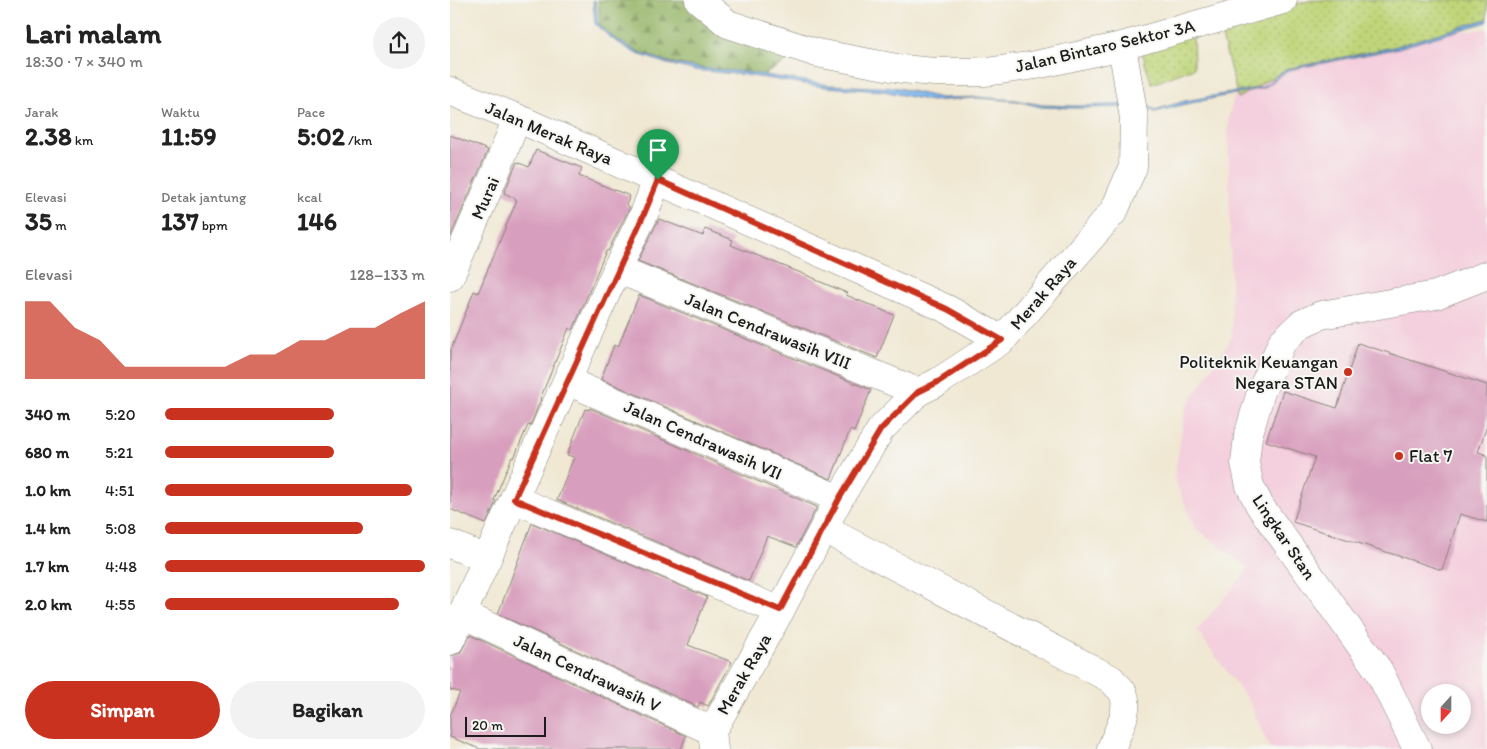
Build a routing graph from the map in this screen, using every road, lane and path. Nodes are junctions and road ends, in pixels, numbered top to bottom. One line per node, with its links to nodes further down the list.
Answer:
1 (699, 0): 3 (street, Jalan Bintaro Sektor 3A)
2 (1283, 0): 3 (street, Jalan Bintaro Sektor 3A)
3 (1122, 46): 10 (street, Merak Raya)
4 (450, 91): 5 (street, Jalan Merak Raya)
5 (517, 118): 6 (street, Jalan Merak Raya); 9 (street, Murai)
6 (658, 180): 7 (street); 10 (street, Jalan Merak Raya)
7 (617, 270): 11 (street); 12 (street, Jalan Cendrawasih VIII)
8 (1487, 275): 23 (street, Lingkar Stan)
9 (450, 277)
10 (1002, 340): 12 (street, Merak Raya)
11 (567, 381): 13 (street); 14 (street, Jalan Cendrawasih VII)
12 (918, 392): 14 (street, Merak Raya)
13 (514, 499): 17 (street); 18 (street)
14 (839, 499): 15 (street, Merak Raya)
15 (824, 529): 18 (street, Merak Raya); 22 (street)
16 (450, 544): 17 (street)
17 (487, 559): 19 (street)
18 (780, 610): 21 (street, Merak Raya)
19 (462, 614): 20 (street); 21 (street, Jalan Cendrawasih V)
20 (450, 641)
21 (713, 740)
22 (1111, 749)
23 (1417, 749)

